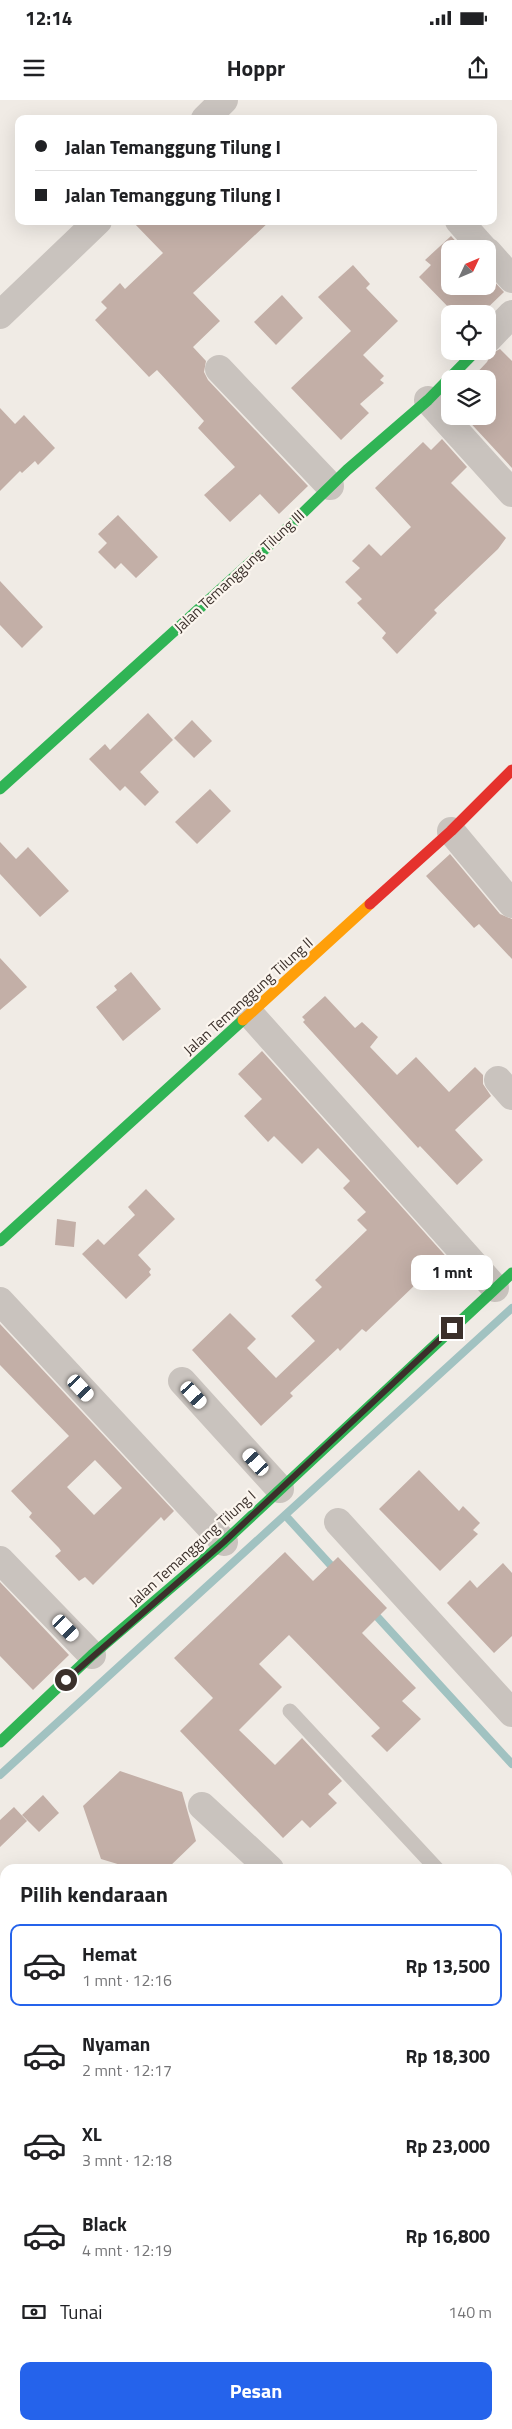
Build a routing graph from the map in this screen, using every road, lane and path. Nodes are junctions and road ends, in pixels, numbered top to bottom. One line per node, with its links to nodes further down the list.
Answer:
1 (224, 100): 2 (street)
2 (209, 115)
3 (94, 225): 9 (street)
4 (463, 225): 5 (street)
5 (476, 240)
6 (496, 261): 7 (street)
7 (512, 279)
8 (512, 314): 10 (street)
9 (0, 316)
10 (496, 331)
11 (467, 360): 13 (main road, Jalan Temanggung Tilung III)
12 (219, 369): 14 (street)
13 (428, 400): 14 (main road, Jalan Temanggung Tilung III); 15 (street)
14 (330, 486): 17 (main road, Jalan Temanggung Tilung III)
15 (512, 493)
16 (512, 770): 18 (main road, Jalan Temanggung Tilung II)
17 (0, 789)
18 (451, 831): 19 (street); 20 (main road, Jalan Temanggung Tilung II)
19 (512, 904)
20 (250, 1014): 21 (main road, Jalan Temanggung Tilung II); 22 (street)
21 (0, 1241)
22 (504, 1280): 25 (main road, Jalan Temanggung Tilung I)
23 (0, 1301): 27 (street)
24 (182, 1382): 25 (street)
25 (280, 1489): 27 (main road, Jalan Temanggung Tilung I)
26 (338, 1522): 31 (street)
27 (224, 1542): 29 (main road, Jalan Temanggung Tilung I)
28 (0, 1560): 29 (street)
29 (92, 1656): 32 (main road, Jalan Temanggung Tilung I)
30 (290, 1712): 35 (lane)
31 (512, 1713)
32 (0, 1742)
33 (202, 1806): 34 (street)
34 (265, 1864)
35 (432, 1864)

